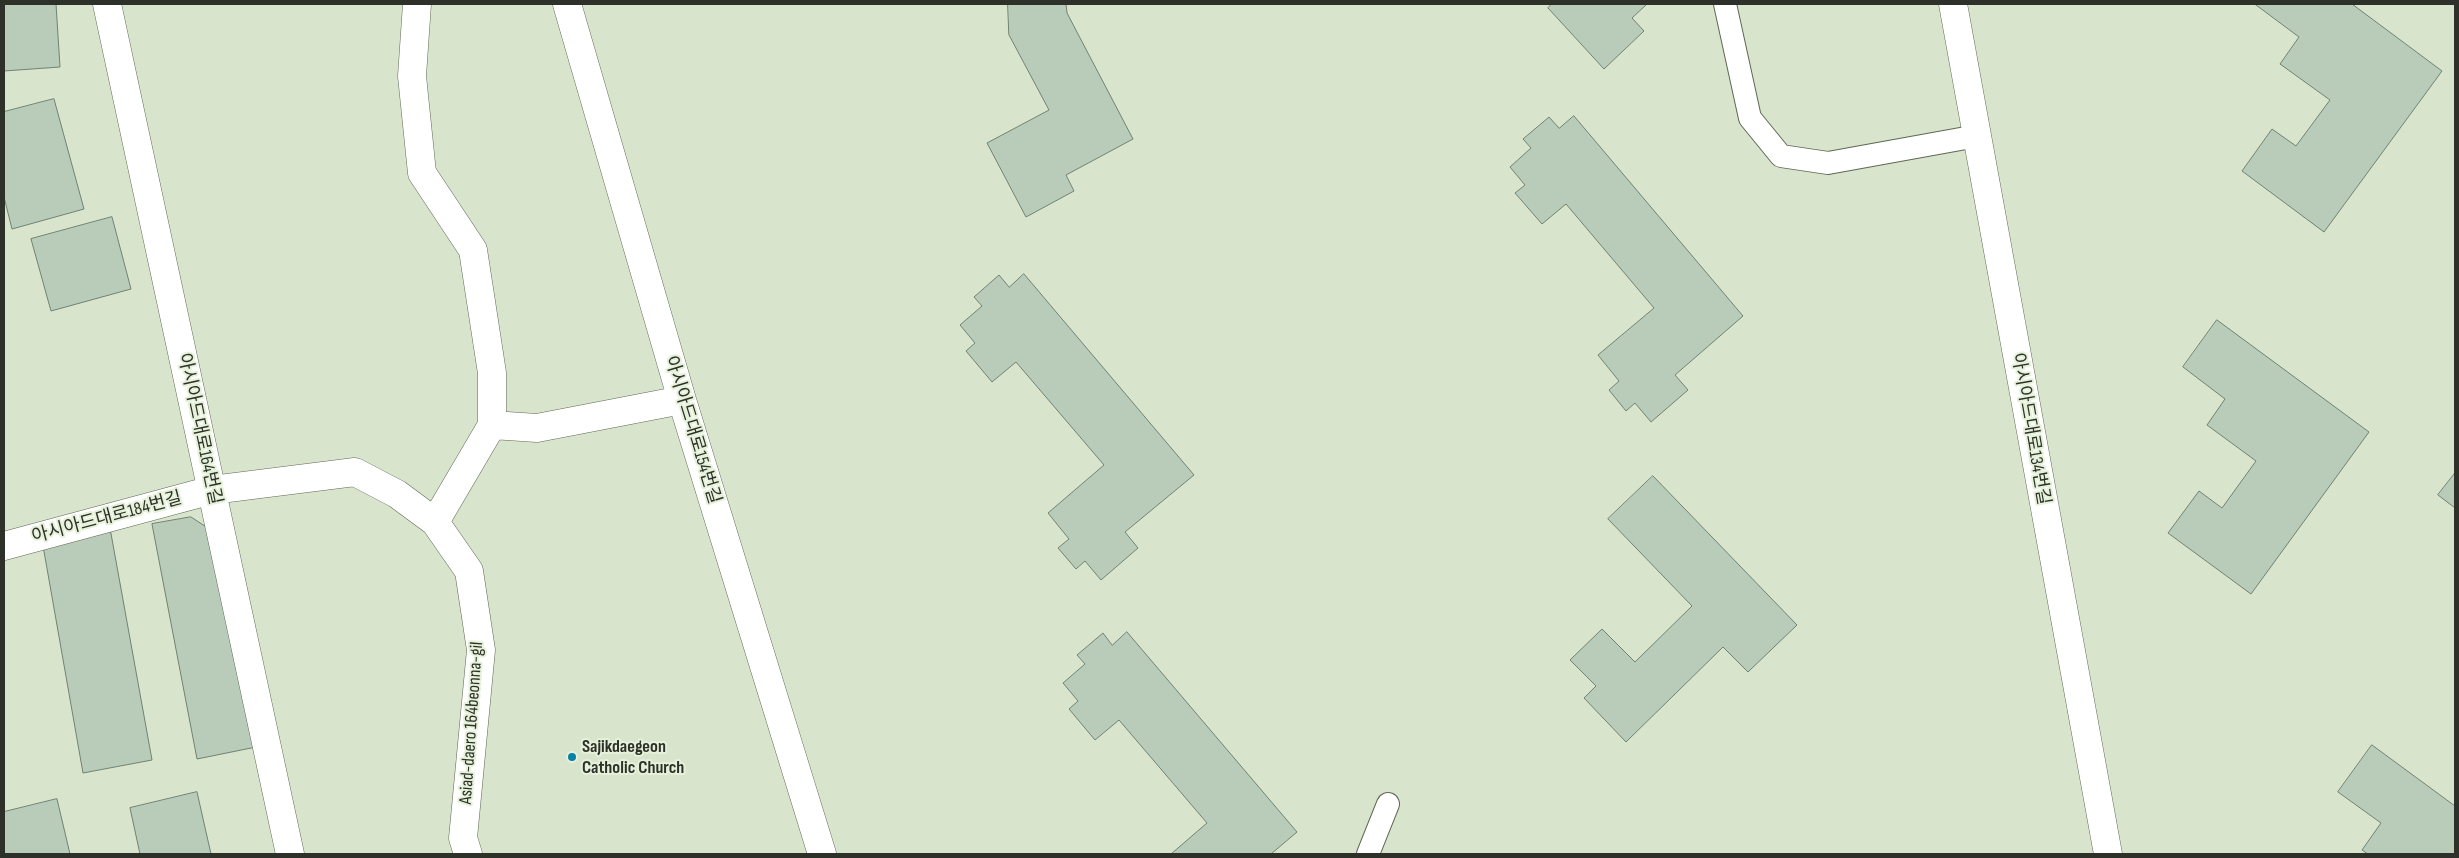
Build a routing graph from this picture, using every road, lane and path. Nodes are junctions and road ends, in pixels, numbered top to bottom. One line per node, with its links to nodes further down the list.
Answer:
1 (108, 4): 9 (street, 아시아드대로164번길)
2 (417, 4): 8 (street)
3 (567, 4): 7 (street, 아시아드대로154번길)
4 (1725, 4): 6 (lane)
5 (1953, 4): 6 (street, 아시아드대로134번길)
6 (1977, 136): 17 (street, 아시아드대로134번길)
7 (682, 400): 8 (street); 15 (street, 아시아드대로154번길)
8 (492, 425): 10 (street)
9 (212, 490): 10 (street, 아시아드대로184번길); 11 (street, 아시아드대로184번길); 13 (street, 아시아드대로164번길)
10 (435, 522): 14 (street, Asiad-daero 164beonna-gil)
11 (4, 546)
12 (1388, 804): 16 (lane)
13 (290, 854)
14 (468, 854)
15 (822, 854)
16 (1368, 854)
17 (2108, 854)

